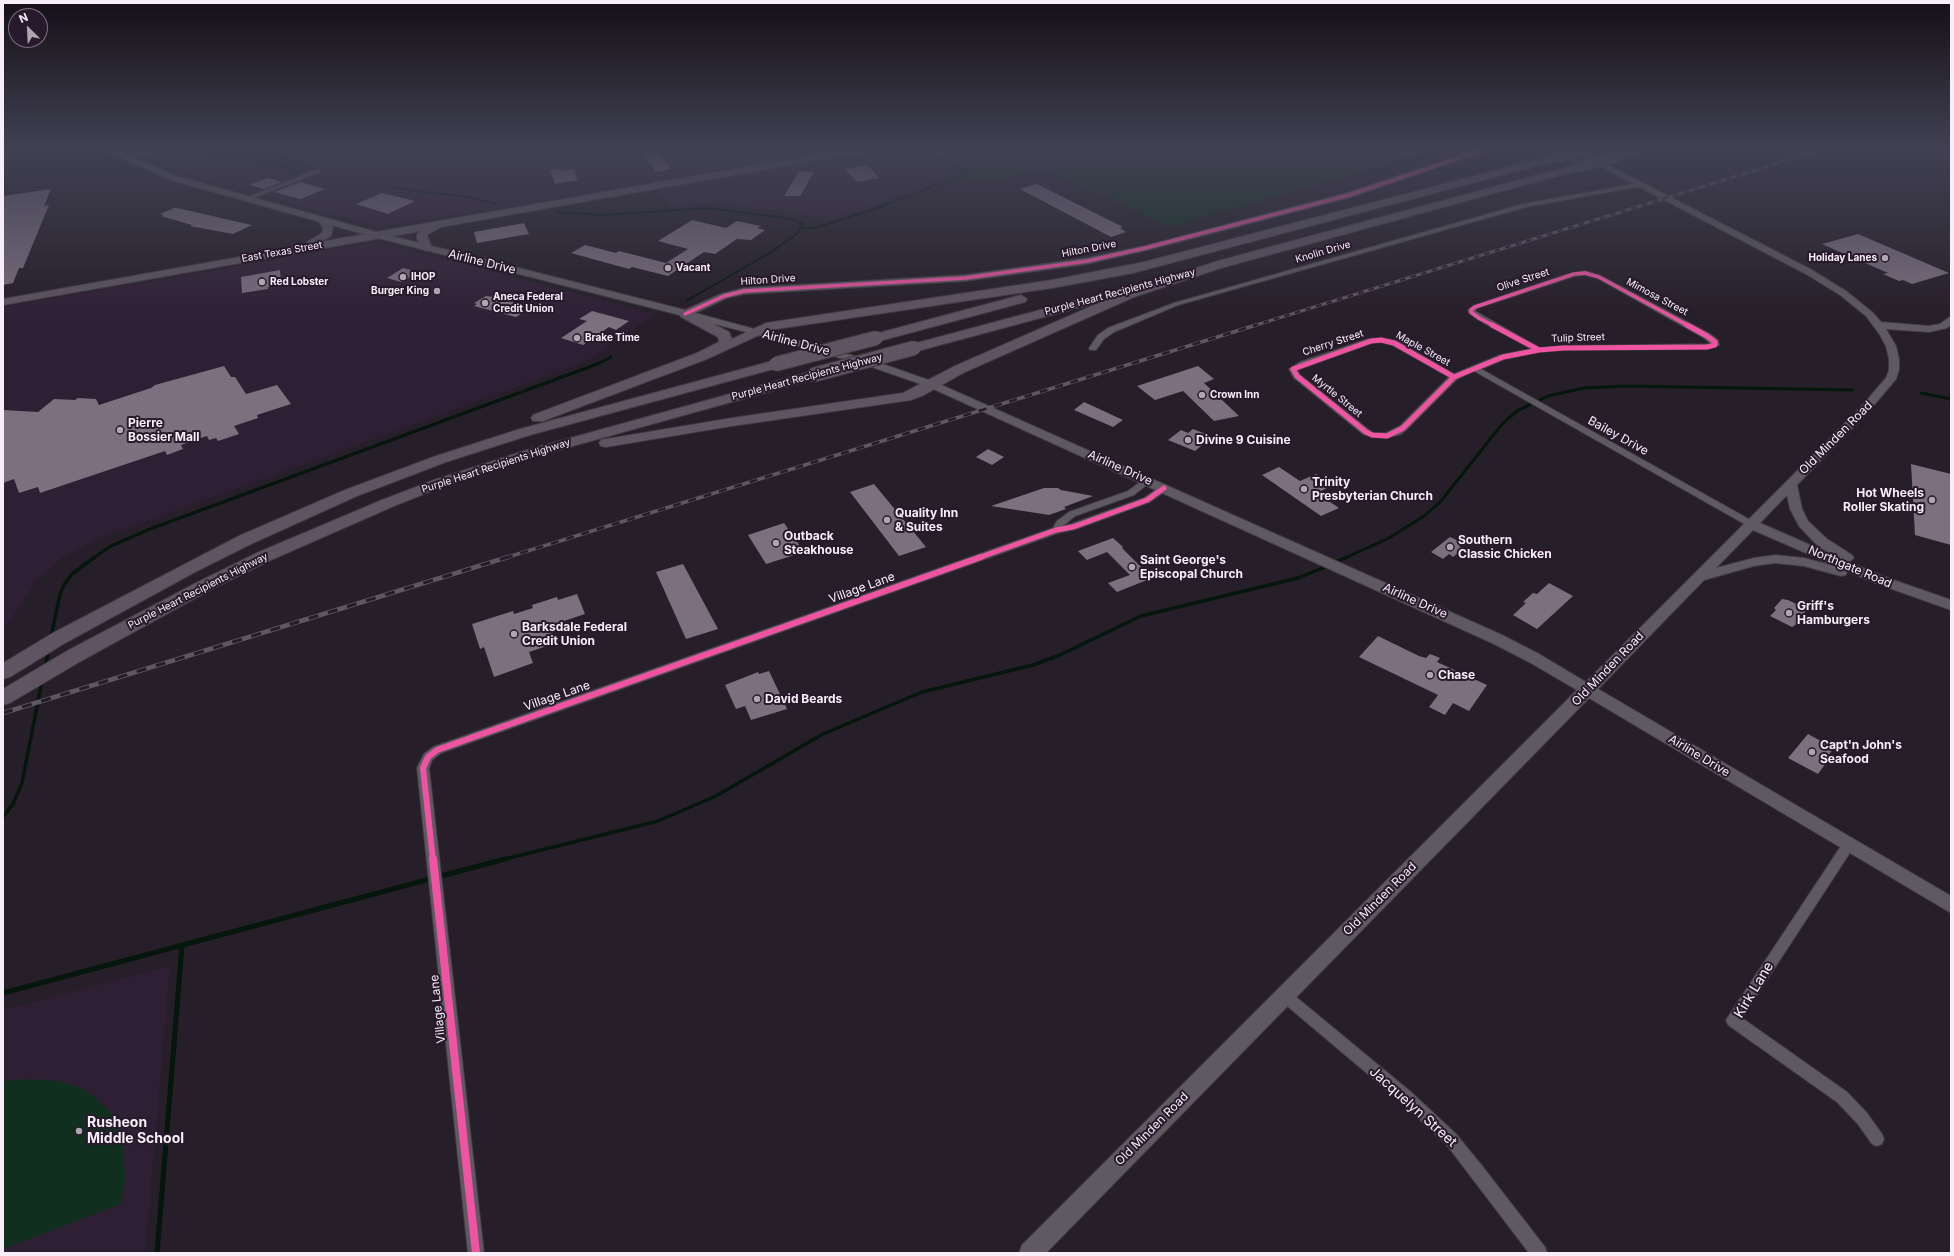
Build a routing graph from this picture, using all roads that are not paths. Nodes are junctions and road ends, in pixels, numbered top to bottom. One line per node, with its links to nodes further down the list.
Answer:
1 (276, 207): 8 (main road, Airline Drive)
2 (537, 207): 9 (main road, East Texas Street)
3 (1304, 207): 17 (main road, Hilton Drive)
4 (1370, 207): 14 (highway, Purple Heart Recipients Highway, bridge)
5 (1433, 207): 13 (highway, Purple Heart Recipients Highway, bridge)
6 (1519, 207): 23 (street, Knolin Drive)
7 (1683, 207): 19 (main road, Old Minden Road)
8 (323, 220): 10 (main road, Airline Drive); 12 (main road)
9 (445, 223): 10 (main road, East Texas Street); 11 (main road)
10 (377, 235): 11 (main road, Airline Drive); 12 (main road, East Texas Street)
11 (426, 248): 17 (main road, Airline Drive)
12 (301, 249): 16 (main road, East Texas Street)
13 (1222, 264): 29 (highway); 31 (highway, Purple Heart Recipients Highway, bridge)
14 (1144, 266): 20 (highway); 35 (highway, Purple Heart Recipients Highway, bridge)
15 (1585, 273): 22 (street, Mimosa Street); 24 (street, Olive Street)
16 (3, 302)
17 (685, 314): 20 (main road, Airline Drive); 25 (highway)
18 (1951, 319): 19 (main road)
19 (1879, 325): 33 (main road, Old Minden Road)
20 (758, 332): 25 (highway); 29 (main road, Airline Drive)
21 (1381, 340): 27 (street, Cherry Street); 28 (street, Maple Street)
22 (1715, 344): 24 (street, Tulip Street)
23 (1093, 348)
24 (1539, 350): 26 (street, Tulip Street)
25 (702, 356): 35 (highway)
26 (1474, 368): 28 (street, Tulip Street); 36 (street, Bailey Drive)
27 (1293, 369): 30 (street, Myrtle Street)
28 (1454, 377): 30 (street, Tulip Street)
29 (933, 385): 31 (highway); 32 (main road, Airline Drive)
30 (1372, 435)
31 (478, 470): 43 (highway, Purple Heart Recipients Highway)
32 (1147, 480): 34 (main road, Airline Drive); 37 (street, Village Lane)
33 (1791, 483): 36 (main road, Old Minden Road); 39 (main road)
34 (1164, 488): 37 (street, Village Lane); 42 (main road, Airline Drive)
35 (351, 494): 41 (highway, Purple Heart Recipients Highway)
36 (1751, 524): 38 (main road, Old Minden Road); 39 (main road, Northgate Road)
37 (1056, 530): 48 (street, Village Lane)
38 (1698, 577): 39 (main road); 42 (main road, Old Minden Road)
39 (1880, 580): 40 (main road, Northgate Road)
40 (1951, 605)
41 (3, 672)
42 (1588, 690): 44 (main road, Airline Drive); 46 (main road, Old Minden Road)
43 (3, 698)
44 (1849, 844): 45 (main road, Airline Drive); 47 (street, Kirk Lane)
45 (1951, 905)
46 (1284, 996): 49 (main road, Old Minden Road); 50 (street, Jacquelyn Street)
47 (1877, 1139)
48 (476, 1253)
49 (1030, 1253)
50 (1539, 1253)

